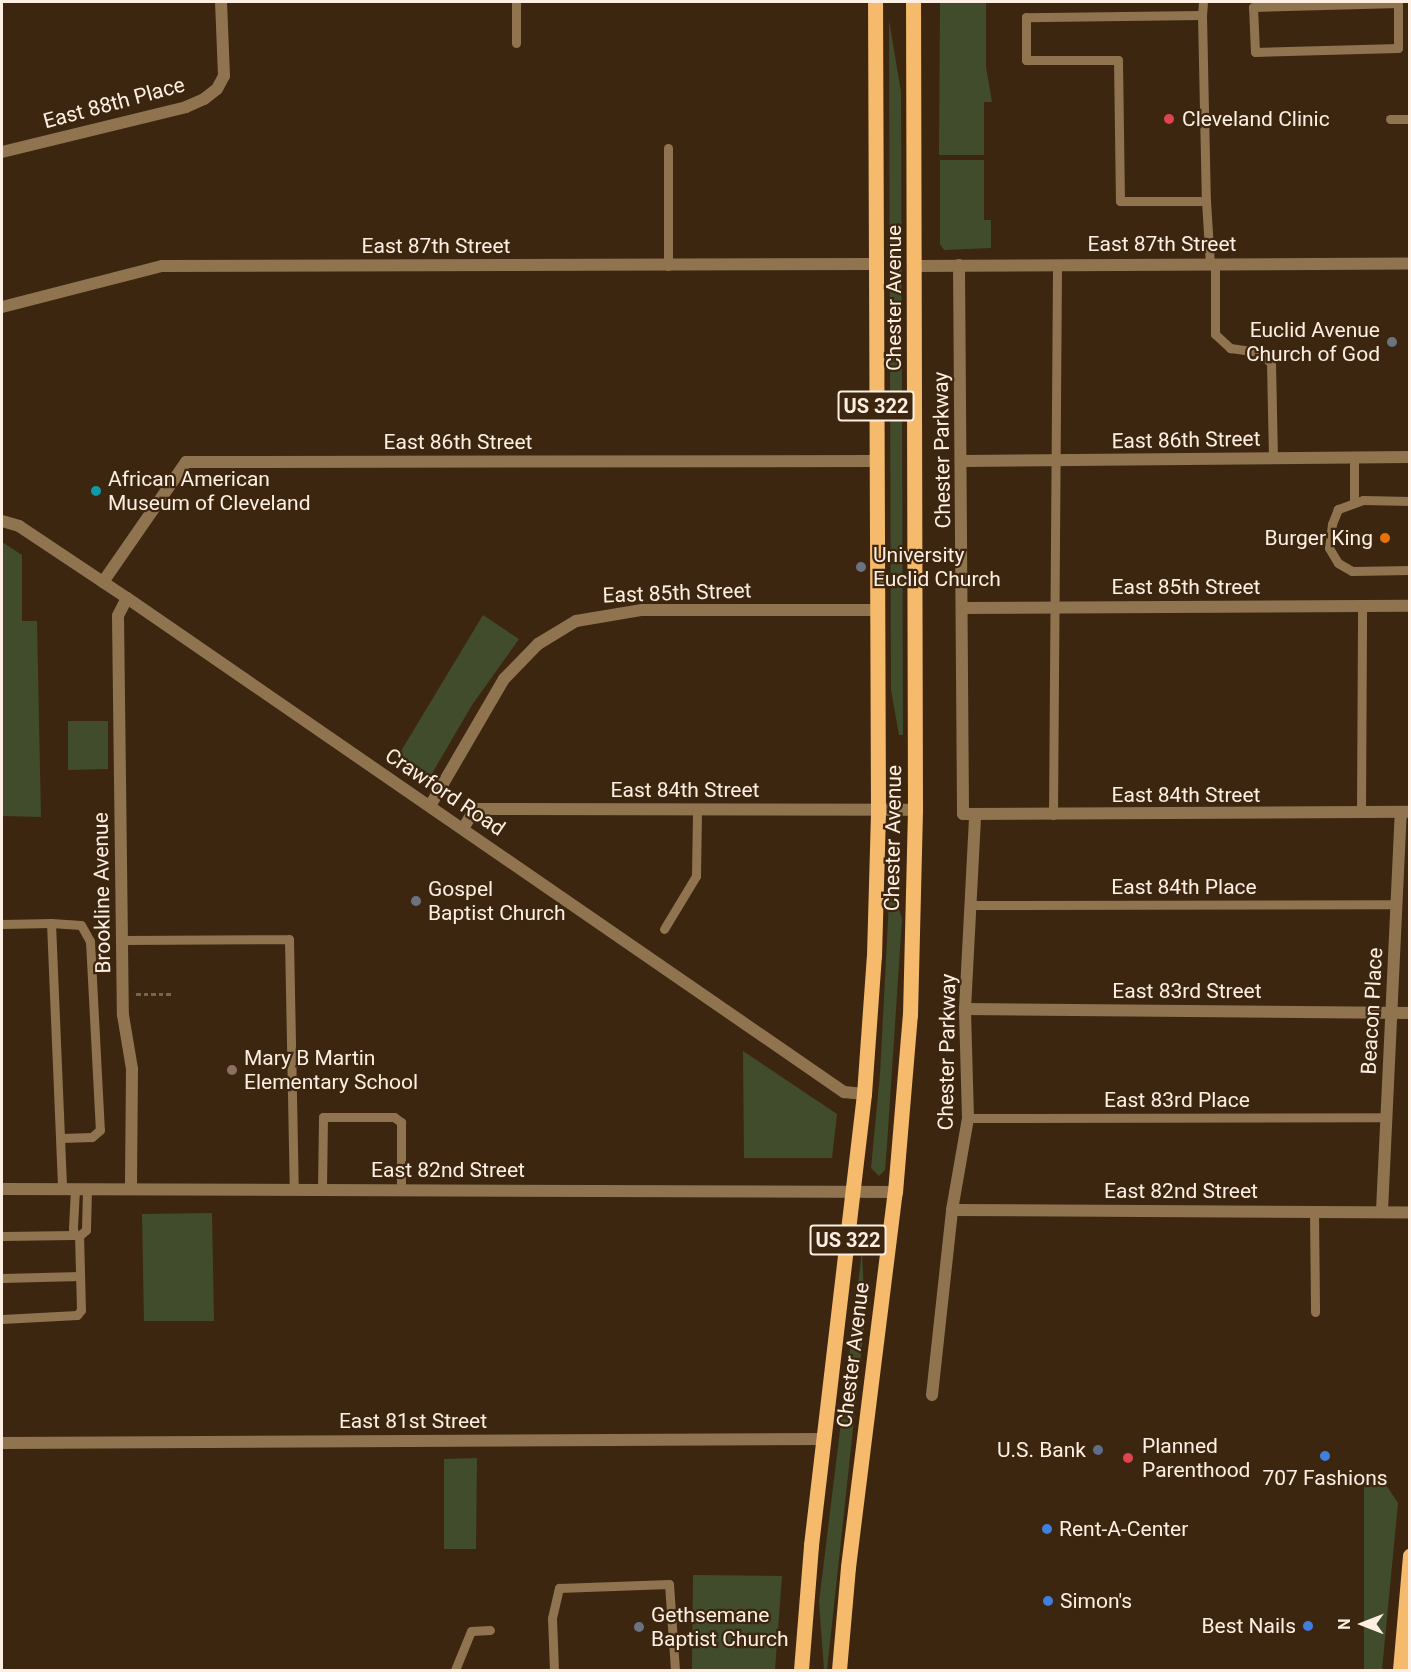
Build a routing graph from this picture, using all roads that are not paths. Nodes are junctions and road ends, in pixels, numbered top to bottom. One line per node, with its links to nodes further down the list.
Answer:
1 (221, 2): 14 (street, East 88th Place)
2 (516, 2): 10 (lane)
3 (875, 2): 17 (main road, Chester Avenue / US 322)
4 (913, 2): 22 (main road, Chester Avenue / US 322)
5 (1203, 2): 9 (lane)
6 (1323, 3): 7 (lane); 8 (lane)
7 (1340, 3): 8 (lane)
8 (1304, 4)
9 (1202, 15): 15 (lane); 15 (lane)
10 (516, 43)
11 (1390, 119): 12 (lane)
12 (1410, 119)
13 (668, 148): 21 (lane)
14 (2, 152)
15 (1206, 201): 19 (lane)
16 (1410, 263): 19 (street, East 87th Street)
17 (875, 264): 21 (street, East 87th Street); 28 (main road, Chester Avenue / US 322)
18 (1057, 264): 19 (street, East 87th Street); 20 (street, East 87th Street); 27 (lane)
19 (1213, 264): 25 (lane)
20 (959, 265): 22 (street, East 87th Street); 29 (street, Chester Parkway)
21 (668, 266): 23 (street, East 87th Street)
22 (915, 266): 43 (main road, Chester Avenue / US 322)
23 (2, 307)
24 (1410, 457): 26 (street, East 86th Street)
25 (1273, 458): 26 (street, East 86th Street); 27 (street, East 86th Street)
26 (1354, 458): 31 (lane)
27 (1055, 460): 29 (street, East 86th Street); 38 (lane)
28 (876, 461): 34 (street, East 86th Street); 40 (main road, Chester Avenue / US 322)
29 (962, 461): 39 (street, Chester Parkway)
30 (1410, 501): 31 (lane)
31 (1354, 503): 33 (lane)
32 (2, 521): 34 (street, Crawford Road)
33 (1410, 570)
34 (103, 582): 35 (street, Crawford Road)
35 (127, 598): 41 (street, Crawford Road); 55 (street, Brookline Avenue)
36 (1362, 606): 37 (street, East 85th Street); 38 (street, East 85th Street); 46 (lane)
37 (1410, 606)
38 (1056, 607): 39 (street, East 85th Street); 48 (lane)
39 (963, 608): 47 (street, Chester Parkway)
40 (877, 610): 41 (street, East 85th Street); 44 (main road, Chester Avenue / US 322)
41 (430, 806): 49 (street, Crawford Road)
42 (698, 810): 44 (street, East 84th Street); 49 (street, East 84th Street); 54 (lane)
43 (915, 810): 44 (street, East 84th Street); 70 (main road, Chester Avenue / US 322)
44 (878, 811): 59 (main road, Chester Avenue / US 322)
45 (1405, 812): 46 (street, East 84th Street); 50 (street, Beacon Place)
46 (1361, 813): 48 (street, East 84th Street)
47 (969, 815): 48 (street, East 84th Street); 51 (street, Chester Parkway)
48 (1053, 815)
49 (464, 827): 59 (street, Crawford Road)
50 (1396, 904): 51 (lane, East 84th Place); 57 (street, Beacon Place)
51 (972, 905): 56 (street, Chester Parkway)
52 (51, 923): 53 (lane); 62 (lane); 62 (lane)
53 (2, 924)
54 (664, 929)
55 (122, 940): 65 (street, Brookline Avenue); 66 (lane)
56 (965, 1009): 57 (street, East 83rd Street); 61 (street, Chester Parkway)
57 (1391, 1012): 58 (street, East 83rd Street); 60 (street, Beacon Place)
58 (1410, 1013)
59 (864, 1094): 69 (main road, Chester Avenue / US 322)
60 (1386, 1117): 61 (lane, East 83rd Place); 73 (street, Beacon Place)
61 (968, 1118): 71 (street, Chester Parkway)
62 (61, 1138): 64 (lane)
63 (2, 1189): 64 (street, East 82nd Street)
64 (75, 1189): 65 (street, East 82nd Street); 75 (lane)
65 (131, 1189): 66 (street, East 82nd Street)
66 (294, 1189): 67 (street, East 82nd Street)
67 (322, 1189): 68 (street, East 82nd Street); 68 (lane)
68 (401, 1189): 69 (street, East 82nd Street)
69 (854, 1190): 70 (street, East 82nd Street); 82 (main road, Chester Avenue / US 322)
70 (895, 1192): 90 (main road, Chester Avenue / US 322)
71 (952, 1210): 72 (street, East 82nd Street); 81 (street, Chester Parkway)
72 (1314, 1211): 73 (street, East 82nd Street); 79 (lane)
73 (1382, 1211): 74 (street, East 82nd Street)
74 (1410, 1212)
75 (77, 1235): 76 (lane); 77 (lane)
76 (2, 1236)
77 (80, 1276): 78 (lane); 80 (lane)
78 (2, 1278)
79 (1315, 1312)
80 (2, 1319)
81 (932, 1395)
82 (824, 1439): 83 (street, East 81st Street); 89 (main road, Chester Avenue / US 322)
83 (2, 1443)
84 (1410, 1555): 91 (main road)
85 (490, 1630): 86 (lane)
86 (455, 1671)
87 (554, 1671): 88 (lane)
88 (675, 1671)
89 (801, 1671)
90 (839, 1671)
91 (1400, 1671)

